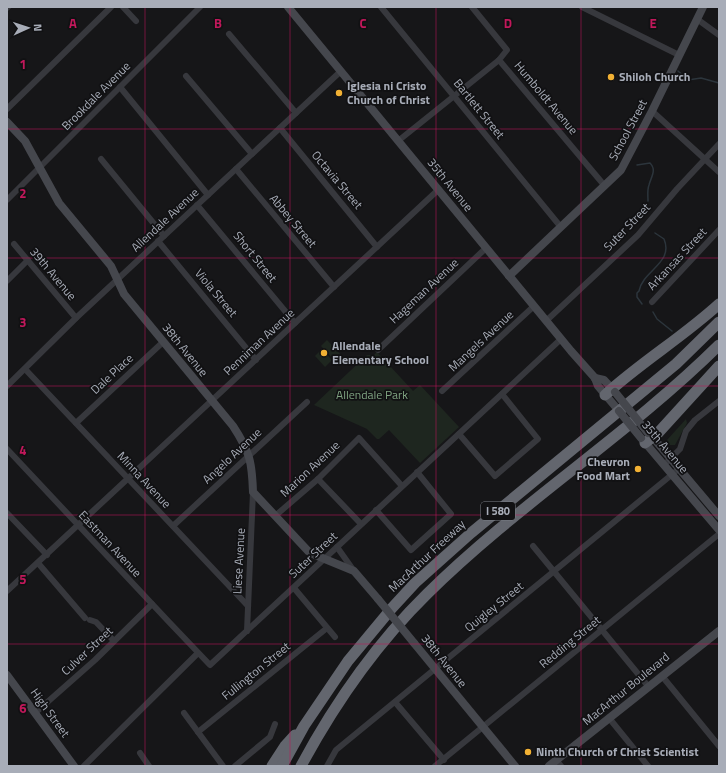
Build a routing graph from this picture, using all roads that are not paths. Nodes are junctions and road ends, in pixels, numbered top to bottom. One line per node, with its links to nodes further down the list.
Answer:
1 (111, 7): 19 (street)
2 (122, 7): 10 (street)
3 (200, 7): 17 (street, Brookdale Avenue)
4 (288, 7): 15 (street, 35th Avenue)
5 (381, 7): 18 (street, Bartlett Street)
6 (472, 7): 14 (street, Humboldt Avenue)
7 (582, 7): 13 (street)
8 (703, 7): 9 (street, School Street)
9 (697, 19): 12 (street); 13 (street, School Street)
10 (136, 20)
11 (229, 34): 21 (street)
12 (719, 35)
13 (679, 55): 20 (street, School Street)
14 (499, 60): 18 (street); 32 (street, Humboldt Avenue)
15 (341, 71): 21 (street, Allendale Avenue); 24 (street, 35th Avenue)
16 (186, 76): 26 (street)
17 (120, 87): 29 (street, Brookdale Avenue); 34 (street)
18 (454, 96): 24 (street); 37 (street, Bartlett Street)
19 (7, 109)
20 (652, 111): 28 (street); 32 (street, School Street)
21 (296, 113): 23 (street, Allendale Avenue)
22 (7, 122): 29 (street, 38th Avenue)
23 (280, 128): 26 (street, Allendale Avenue); 42 (street, Octavia Street)
24 (398, 141): 33 (street, 35th Avenue)
25 (719, 144): 28 (street, Suter Street)
26 (252, 154): 30 (street, Allendale Avenue)
27 (101, 159): 39 (street)
28 (706, 159): 31 (street); 53 (street, Suter Street)
29 (40, 167): 35 (street, Brookdale Avenue); 46 (street, 38th Avenue)
30 (236, 169): 34 (street, Allendale Avenue); 48 (street, Abbey Street)
31 (719, 172)
32 (604, 185): 37 (street, School Street)
33 (438, 190): 42 (street, Penniman Avenue); 43 (street, 35th Avenue)
34 (208, 195): 36 (street, Allendale Avenue)
35 (7, 200)
36 (198, 205): 39 (street, Allendale Avenue); 55 (street, Short Street)
37 (560, 226): 45 (street, School Street)
38 (719, 230): 49 (street, Arkansas Street)
39 (164, 236): 40 (street, Allendale Avenue)
40 (158, 241): 46 (street, Allendale Avenue); 60 (street, Viola Street)
41 (14, 244): 44 (street, 39th Avenue)
42 (377, 246): 48 (street, Penniman Avenue)
43 (486, 248): 45 (street, 35th Avenue); 59 (street, Hageman Avenue)
44 (28, 260): 47 (street); 52 (street, 39th Avenue)
45 (509, 276): 51 (street, 35th Avenue)
46 (118, 279): 52 (street, Allendale Avenue); 57 (street, 38th Avenue)
47 (7, 281)
48 (334, 288): 55 (street, Penniman Avenue)
49 (652, 302)
50 (719, 304): 65 (highway)
51 (534, 306): 53 (street, 35th Avenue); 64 (street, Mangels Avenue)
52 (76, 318): 62 (street, Allendale Avenue)
53 (546, 321): 56 (street, 35th Avenue)
54 (719, 322): 121 (highway, MacArthur Freeway / I 580)
55 (295, 323): 60 (street, Penniman Avenue)
56 (561, 339): 65 (street, 35th Avenue); 66 (street, Suter Street)
57 (163, 342): 68 (street, 38th Avenue); 70 (street, Dale Place)
58 (719, 345): 115 (highway, I 580)
59 (378, 350)
60 (256, 360): 68 (street, Penniman Avenue)
61 (719, 366): 72 (highway)
62 (25, 369): 63 (street, Allendale Avenue); 70 (street, Minna Avenue)
63 (7, 386)
64 (442, 391)
65 (610, 393): 72 (street, 35th Avenue, bridge)
66 (502, 394): 71 (street, Suter Street); 71 (street)
67 (719, 400): 75 (street)
68 (212, 401): 74 (street, 38th Avenue); 80 (street, Penniman Avenue)
69 (307, 402): 74 (street, Angelo Avenue)
70 (76, 423): 80 (street, Minna Avenue)
71 (459, 434): 78 (street, Suter Street)
72 (647, 438): 75 (street, 35th Avenue); 76 (street, 35th Avenue)
73 (7, 449): 89 (street, Eastman Avenue)
74 (249, 456): 83 (street, 38th Avenue); 90 (street, Angelo Avenue)
75 (671, 459): 76 (street); 77 (street, 35th Avenue)
76 (664, 465): 79 (street, 35th Avenue)
77 (679, 469): 79 (street, Quigley Street); 87 (street, 35th Avenue)
78 (417, 472): 82 (street, Suter Street); 84 (street)
79 (672, 475): 91 (street, 35th Avenue); 99 (street, Quigley Street)
80 (128, 479): 89 (street, Penniman Avenue); 90 (street, Minna Avenue)
81 (318, 479): 82 (street, Marion Avenue); 86 (street, Marion Avenue); 88 (street)
82 (402, 486): 84 (street, Suter Street)
83 (253, 492): 86 (street, 38th Avenue); 103 (street, Liese Avenue)
84 (376, 510): 88 (street, Suter Street)
85 (7, 513): 95 (street)
86 (275, 516): 96 (street, 38th Avenue)
87 (719, 516)
88 (361, 524): 94 (street, Suter Street)
89 (78, 526): 95 (street, Penniman Avenue); 102 (street, Eastman Avenue)
90 (173, 526): 103 (street, Minna Avenue)
91 (719, 530)
92 (719, 534): 105 (street, Redding Street)
93 (533, 546): 99 (street)
94 (337, 547): 96 (street, Suter Street); 98 (street, 38th Avenue)
95 (47, 555): 97 (street, Penniman Avenue)
96 (324, 559): 98 (street, 38th Avenue); 100 (street, Suter Street)
97 (38, 563): 101 (street, Penniman Avenue); 109 (street)
98 (354, 571): 111 (street, 38th Avenue, bridge)
99 (554, 572): 105 (street); 111 (street, Quigley Street)
100 (294, 588): 104 (street); 106 (street, Suter Street)
101 (7, 591)
102 (152, 604): 109 (street, Culver Street); 110 (street, Eastman Avenue)
103 (248, 606): 106 (street, Liese Avenue)
104 (327, 628): 108 (street); 123 (street, Fullington Street)
105 (602, 630): 114 (street); 122 (street, Redding Street)
106 (246, 631): 110 (street, Suter Street)
107 (718, 634): 113 (street, MacArthur Boulevard)
108 (335, 637)
109 (114, 641): 117 (street, Culver Street)
110 (198, 653): 129 (street)
111 (435, 669): 116 (street, Quigley Street); 122 (street, 38th Avenue)
112 (7, 675): 117 (street, High Street)
113 (662, 676): 114 (street, MacArthur Boulevard); 124 (street)
114 (648, 686): 119 (street, MacArthur Boulevard)
115 (342, 698): 135 (highway, I 580); 136 (highway)
116 (395, 702): 126 (street); 137 (street, Quigley Street)
117 (35, 713): 128 (street, High Street)
118 (184, 713): 123 (street)
119 (609, 718): 127 (street, MacArthur Boulevard); 141 (street)
120 (275, 724): 132 (street)
121 (304, 726): 133 (highway); 134 (highway, MacArthur Freeway / I 580)
122 (483, 727): 126 (street, Redding Street); 139 (street, 38th Avenue)
123 (198, 732): 131 (street)
124 (719, 746)
125 (140, 753): 130 (street)
126 (444, 760): 138 (street, Redding Street)
127 (558, 763): 140 (street, MacArthur Boulevard)
128 (74, 766)
129 (84, 766)
130 (149, 766)
131 (223, 766)
132 (235, 766)
133 (272, 766)
134 (282, 766)
135 (301, 766)
136 (309, 766)
137 (327, 766)
138 (436, 766)
139 (515, 766)
140 (549, 766)
141 (648, 766)

